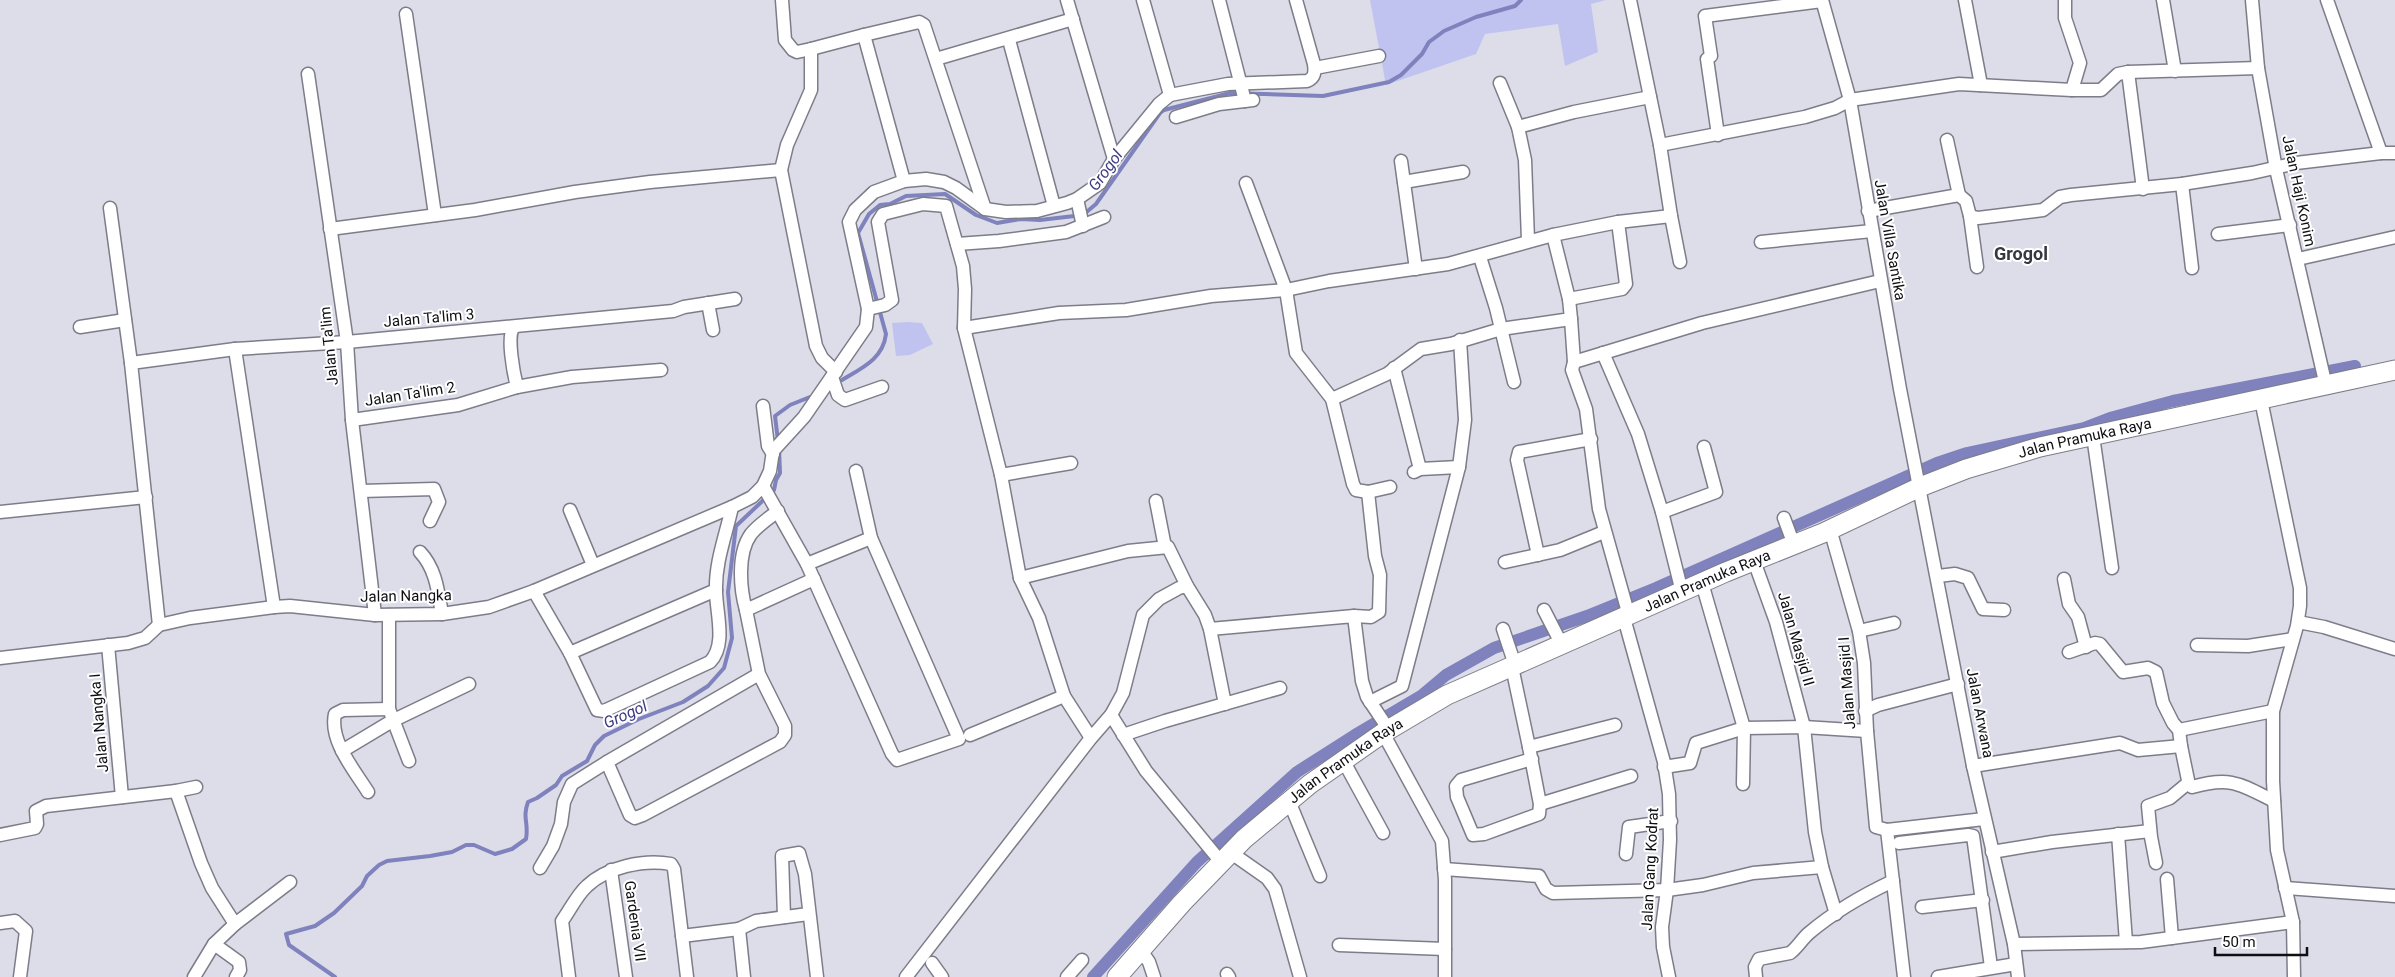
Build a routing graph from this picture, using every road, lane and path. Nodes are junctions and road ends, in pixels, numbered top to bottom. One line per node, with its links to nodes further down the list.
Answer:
1 (782, 0): 17 (street)
2 (1068, 0): 14 (street)
3 (1142, 0): 29 (street)
4 (1219, 0): 25 (street)
5 (1296, 0): 20 (street)
6 (1630, 0): 30 (street)
7 (1822, 0): 31 (street, Jalan Villa Santika); 34 (street)
8 (1965, 0): 27 (street)
9 (2065, 0): 28 (street)
10 (2163, 0): 22 (street)
11 (2252, 0): 21 (street, Jalan Haji Konim)
12 (2326, 0): 37 (street)
13 (406, 14): 55 (street)
14 (1073, 19): 16 (street); 39 (street)
15 (864, 35): 17 (street); 19 (street); 44 (street)
16 (1009, 40): 19 (street); 51 (street)
17 (811, 49): 42 (street)
18 (1379, 56): 20 (street)
19 (936, 59): 53 (street)
20 (1315, 68): 25 (street)
21 (2258, 68): 22 (street); 41 (street, Jalan Haji Konim)
22 (2175, 71): 23 (street)
23 (2128, 72): 28 (street); 48 (street)
24 (308, 74): 62 (street, Jalan Ta'lim)
25 (1241, 83): 29 (street); 32 (street)
26 (1500, 83): 33 (street)
27 (1981, 85): 28 (street); 31 (street)
28 (2072, 90)
29 (1170, 94): 39 (street)
30 (1650, 96): 33 (street); 36 (street)
31 (1850, 100): 34 (street); 54 (street, Jalan Villa Santika)
32 (1176, 116)
33 (1518, 126): 67 (street)
34 (1718, 135): 36 (street)
35 (1947, 140): 49 (street)
36 (1660, 145): 56 (street)
37 (2381, 153): 38 (street); 41 (street)
38 (2395, 153)
39 (1114, 159): 50 (street)
40 (1401, 161): 45 (street)
41 (2276, 169): 47 (street); 60 (street, Jalan Haji Konim)
42 (780, 170): 55 (street); 98 (street)
43 (1463, 172): 45 (street)
44 (904, 181): 53 (street); 81 (street)
45 (1404, 182): 75 (street)
46 (1246, 183): 77 (street)
47 (2182, 184): 48 (street); 74 (street)
48 (2143, 189): 57 (street)
49 (1959, 195): 54 (street); 57 (street)
50 (1077, 199): 51 (street); 61 (street)
51 (1054, 206): 53 (street)
52 (110, 208): 83 (street)
53 (985, 210)
54 (1868, 212): 63 (street, Jalan Villa Santika)
55 (435, 215): 62 (street)
56 (1670, 216): 59 (street); 72 (street)
57 (1970, 216): 73 (street)
58 (1104, 217): 61 (street)
59 (1618, 222): 65 (street); 79 (street)
60 (2290, 225): 64 (street); 71 (street, Jalan Haji Konim)
61 (1083, 226): 69 (street)
62 (330, 229): 90 (street, Jalan Ta'lim)
63 (1872, 231): 68 (street); 76 (street, Jalan Villa Santika)
64 (2218, 234)
65 (1552, 235): 67 (street); 79 (street, Jalan Gang Kodrat)
66 (2395, 238): 71 (street)
67 (1528, 240): 70 (street)
68 (1761, 242)
69 (957, 244): 81 (street); 86 (street)
70 (1480, 256): 75 (street); 87 (street)
71 (2298, 259): 100 (street, Jalan Haji Konim)
72 (1680, 262)
73 (1977, 267)
74 (2192, 268)
75 (1416, 270): 77 (street)
76 (1880, 281): 92 (street); 115 (street, Jalan Villa Santika)
77 (1286, 290): 86 (street); 103 (street)
78 (735, 299): 80 (street, Jalan Ta'lim 3)
79 (1569, 299): 82 (street, Jalan Gang Kodrat)
80 (708, 304): 85 (street, Jalan Ta'lim 3); 88 (street)
81 (870, 308): 98 (street)
82 (1571, 318): 87 (street); 93 (street, Jalan Gang Kodrat)
83 (125, 320): 84 (street); 94 (street)
84 (80, 327)
85 (514, 327): 90 (street, Jalan Ta'lim 3); 101 (street)
86 (964, 328): 114 (street)
87 (1501, 329): 89 (street); 99 (street)
88 (713, 330)
89 (1460, 340): 95 (street); 112 (street)
90 (347, 342): 91 (street, Jalan Ta'lim 3); 106 (street, Jalan Ta'lim)
91 (236, 349): 94 (street, Jalan Ta'lim 3); 147 (street)
92 (1603, 353): 93 (street); 125 (street)
93 (1574, 362): 108 (street, Jalan Gang Kodrat)
94 (131, 363): 119 (street)
95 (1394, 368): 103 (street); 112 (street)
96 (661, 370): 101 (street, Jalan Ta'lim 2)
97 (2395, 370): 100 (street, Jalan Pramuka Raya)
98 (834, 375): 102 (street); 110 (street)
99 (1514, 382)
100 (2325, 384): 104 (street, Jalan Pramuka Raya)
101 (517, 387): 106 (street, Jalan Ta'lim 2)
102 (882, 387)
103 (1332, 398): 118 (street)
104 (2261, 400): 107 (street, Jalan Pramuka Raya); 156 (street)
105 (763, 406): 110 (street)
106 (352, 420): 117 (street, Jalan Ta'lim)
107 (2093, 436): 115 (street, Jalan Pramuka Raya); 137 (street)
108 (1591, 439): 128 (street, Jalan Gang Kodrat); 132 (street)
109 (1704, 447): 125 (street)
110 (773, 452): 120 (street)
111 (1071, 463): 114 (street)
112 (1459, 467): 178 (street)
113 (856, 472): 129 (street)
114 (1001, 475): 139 (street)
115 (1919, 483): 127 (street, Jalan Pramuka Raya); 138 (street, Jalan Arwana)
116 (1390, 487): 118 (street)
117 (360, 491): 126 (street); 154 (street, Jalan Ta'lim)
118 (1368, 492): 155 (street)
119 (146, 497): 124 (street); 158 (street)
120 (771, 497): 122 (street, Jalan Nangka); 135 (street); 148 (street)
121 (1156, 501): 130 (street)
122 (732, 508): 136 (street, Jalan Nangka); 145 (street)
123 (570, 510): 136 (street)
124 (0, 512)
125 (1662, 512): 144 (street)
126 (430, 521)
127 (1830, 529): 133 (street, Jalan Pramuka Raya); 160 (street, Jalan Masjid I)
128 (1604, 532): 132 (street); 152 (street, Jalan Gang Kodrat)
129 (871, 538): 135 (street); 140 (street)
130 (1165, 547): 139 (street); 143 (street)
131 (420, 552): 151 (street)
132 (1538, 555): 134 (street)
133 (1754, 561): 142 (street, Jalan Pramuka Raya); 184 (street, Jalan Masjid II)
134 (1505, 562)
135 (808, 564): 140 (street)
136 (593, 565): 146 (street, Jalan Nangka)
137 (2112, 568)
138 (1938, 576): 150 (street); 174 (street, Jalan Arwana)
139 (1020, 578): 176 (street)
140 (814, 579): 148 (street)
141 (2064, 579): 166 (street)
142 (1702, 583): 144 (street, Jalan Pramuka Raya); 185 (street)
143 (1187, 586): 159 (street); 182 (street)
144 (1681, 589): 152 (street, Jalan Pramuka Raya)
145 (716, 590): 168 (street); 168 (street)
146 (534, 591): 151 (street, Jalan Nangka); 168 (street)
147 (274, 607): 154 (street, Jalan Nangka); 158 (street, Jalan Nangka)
148 (746, 610): 172 (street)
149 (1544, 610): 163 (street)
150 (2004, 610)
151 (442, 614): 153 (street, Jalan Nangka)
152 (1627, 614): 163 (street, Jalan Pramuka Raya); 199 (street, Jalan Gang Kodrat)
153 (389, 615): 154 (street, Jalan Nangka); 181 (street)
154 (375, 616)
155 (1354, 616): 159 (street); 178 (street)
156 (2298, 622): 162 (street); 167 (street)
157 (1894, 623): 160 (street)
158 (159, 625): 164 (street, Jalan Nangka)
159 (1210, 629): 177 (street)
160 (1860, 630): 179 (street, Jalan Masjid I)
161 (1505, 632): 171 (street)
162 (2293, 640): 165 (street); 180 (street)
163 (1560, 641): 171 (street, Jalan Pramuka Raya)
164 (108, 645): 170 (street, Jalan Nangka); 206 (street, Jalan Nangka I)
165 (2197, 645)
166 (2086, 647): 169 (street); 187 (street)
167 (2395, 650)
168 (570, 652)
169 (2069, 652)
170 (0, 658)
171 (1512, 661): 186 (street, Jalan Pramuka Raya); 194 (street)
172 (759, 674): 197 (street); 197 (street)
173 (469, 684): 181 (street)
174 (1958, 684): 179 (street); 198 (street, Jalan Arwana)
175 (1280, 688): 177 (street)
176 (1064, 696): 189 (street); 191 (street)
177 (1225, 704): 190 (street)
178 (1372, 705): 186 (street)
179 (1865, 711): 188 (street, Jalan Masjid I)
180 (2273, 711): 187 (street); 208 (street)
181 (391, 715): 193 (street); 193 (street); 196 (street)
182 (1111, 715): 190 (street); 191 (street)
183 (1615, 725): 194 (street)
184 (1804, 727): 185 (street); 188 (street); 222 (street, Jalan Masjid II)
185 (1744, 728): 199 (street); 202 (street)
186 (1386, 729): 195 (street, Jalan Pramuka Raya); 224 (street)
187 (2179, 730): 192 (street)
188 (1867, 731): 212 (street, Jalan Masjid I)
189 (970, 735)
190 (1123, 735): 220 (street)
191 (1091, 738): 262 (street)
192 (2181, 746): 198 (street); 201 (street)
193 (342, 751): 205 (street)
194 (1531, 753): 209 (street); 209 (street)
195 (1343, 760): 207 (street, Jalan Pramuka Raya); 214 (street)
196 (409, 761)
197 (607, 762): 223 (street)
198 (1973, 766): 210 (street, Jalan Arwana)
199 (1664, 767): 211 (street, Jalan Gang Kodrat)
200 (1631, 776): 209 (street)
201 (2188, 783): 208 (street); 213 (street)
202 (1743, 784)
203 (196, 787): 204 (street)
204 (176, 791): 206 (street); 240 (street)
205 (368, 792)
206 (122, 798): 216 (street)
207 (1289, 801): 220 (street, Jalan Pramuka Raya); 226 (street)
208 (2274, 801): 230 (street)
209 (1540, 804)
210 (1984, 819): 212 (street); 218 (street, Jalan Arwana)
211 (1671, 821): 219 (street); 231 (street, Jalan Gang Kodrat)
212 (1887, 830): 228 (street)
213 (2150, 831): 215 (street); 221 (street)
214 (1383, 833)
215 (2118, 834): 218 (street); 244 (street)
216 (0, 835)
217 (1899, 843): 233 (street)
218 (1992, 852): 246 (street, Jalan Arwana)
219 (1626, 854)
220 (1222, 856): 248 (street, Jalan Pramuka Raya); 267 (street)
221 (2156, 863)
222 (1822, 867): 231 (street); 236 (street, Jalan Masjid II)
223 (540, 868)
224 (1444, 869): 231 (street); 249 (street)
225 (611, 870): 242 (street); 257 (street); 258 (street, Gardenia VII)
226 (1320, 876)
227 (2167, 879): 243 (street)
228 (1893, 881): 236 (street); 271 (street)
229 (290, 882): 240 (street)
230 (2285, 888): 232 (street); 238 (street)
231 (1668, 890): 269 (street, Jalan Gang Kodrat)
232 (2395, 896)
233 (1983, 900): 234 (street); 253 (street)
234 (1922, 907)
235 (808, 914): 237 (street); 237 (street); 261 (street)
236 (1836, 914): 270 (street)
237 (784, 917): 241 (street)
238 (2293, 922): 243 (street); 274 (street)
239 (0, 923): 254 (street)
240 (234, 924): 245 (street)
241 (739, 928): 242 (street); 260 (street)
242 (682, 936): 259 (street)
243 (2172, 938): 244 (street)
244 (2126, 942): 246 (street)
245 (214, 944): 255 (street); 256 (street)
246 (2014, 944): 252 (street, Jalan Arwana)
247 (1339, 945): 249 (street)
248 (1140, 948): 265 (street, Jalan Pramuka Raya); 266 (street)
249 (1445, 949): 268 (street)
250 (1082, 960): 264 (street)
251 (932, 963): 263 (street)
252 (2016, 964): 253 (street); 273 (street, Jalan Arwana)
253 (1991, 967): 272 (street)
254 (20, 977)
255 (194, 977)
256 (236, 977)
257 (569, 977)
258 (626, 977)
259 (687, 977)
260 (744, 977)
261 (817, 977)
262 (906, 977)
263 (942, 977)
264 (1067, 977)
265 (1117, 977)
266 (1154, 977)
267 (1300, 977)
268 (1446, 977)
269 (1668, 977)
270 (1756, 977)
271 (1904, 977)
272 (1938, 977)
273 (2018, 977)
274 (2294, 977)

